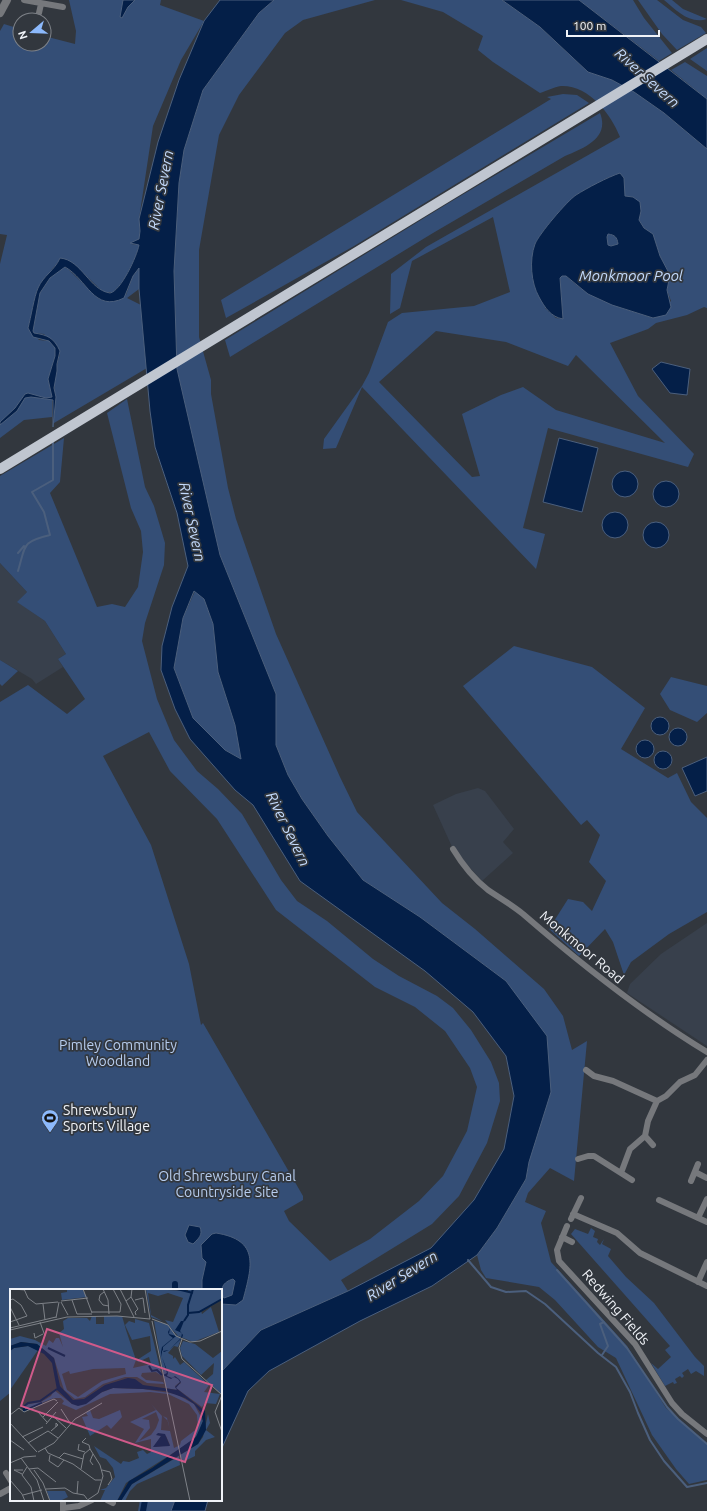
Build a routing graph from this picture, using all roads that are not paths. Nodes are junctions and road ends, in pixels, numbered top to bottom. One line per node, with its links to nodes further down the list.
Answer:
1 (7, 0): 6 (street)
2 (24, 0): 3 (street)
3 (41, 4): 4 (street); 5 (street)
4 (63, 7)
5 (39, 12)
6 (0, 13)
7 (705, 40): 8 (highway)
8 (0, 469)
9 (453, 848): 10 (street, Monkmoor Road)
10 (707, 1052)
11 (707, 1060): 15 (street)
12 (586, 1070): 13 (street)
13 (592, 1074): 14 (street); 15 (street)
14 (587, 1080)
15 (657, 1101): 16 (street)
16 (645, 1136): 17 (street); 21 (street)
17 (652, 1145)
18 (580, 1150): 21 (street)
19 (698, 1164): 20 (street)
20 (694, 1172): 22 (street); 24 (street)
21 (621, 1173): 23 (street)
22 (707, 1178)
23 (632, 1180)
24 (691, 1181)
25 (581, 1198): 34 (street)
26 (707, 1199): 28 (street)
27 (659, 1200): 28 (street)
28 (698, 1218): 29 (street)
29 (707, 1222)
30 (567, 1226): 31 (street, Redwing Fields)
31 (562, 1237): 32 (street); 36 (street, Redwing Fields)
32 (572, 1242)
33 (707, 1262): 34 (street)
34 (698, 1282): 35 (street)
35 (707, 1286)
36 (707, 1434)
37 (6, 1473): 38 (street)
38 (10, 1479)
39 (10, 1489): 40 (street)
40 (0, 1494)
41 (90, 1501): 42 (street)
42 (64, 1509)

